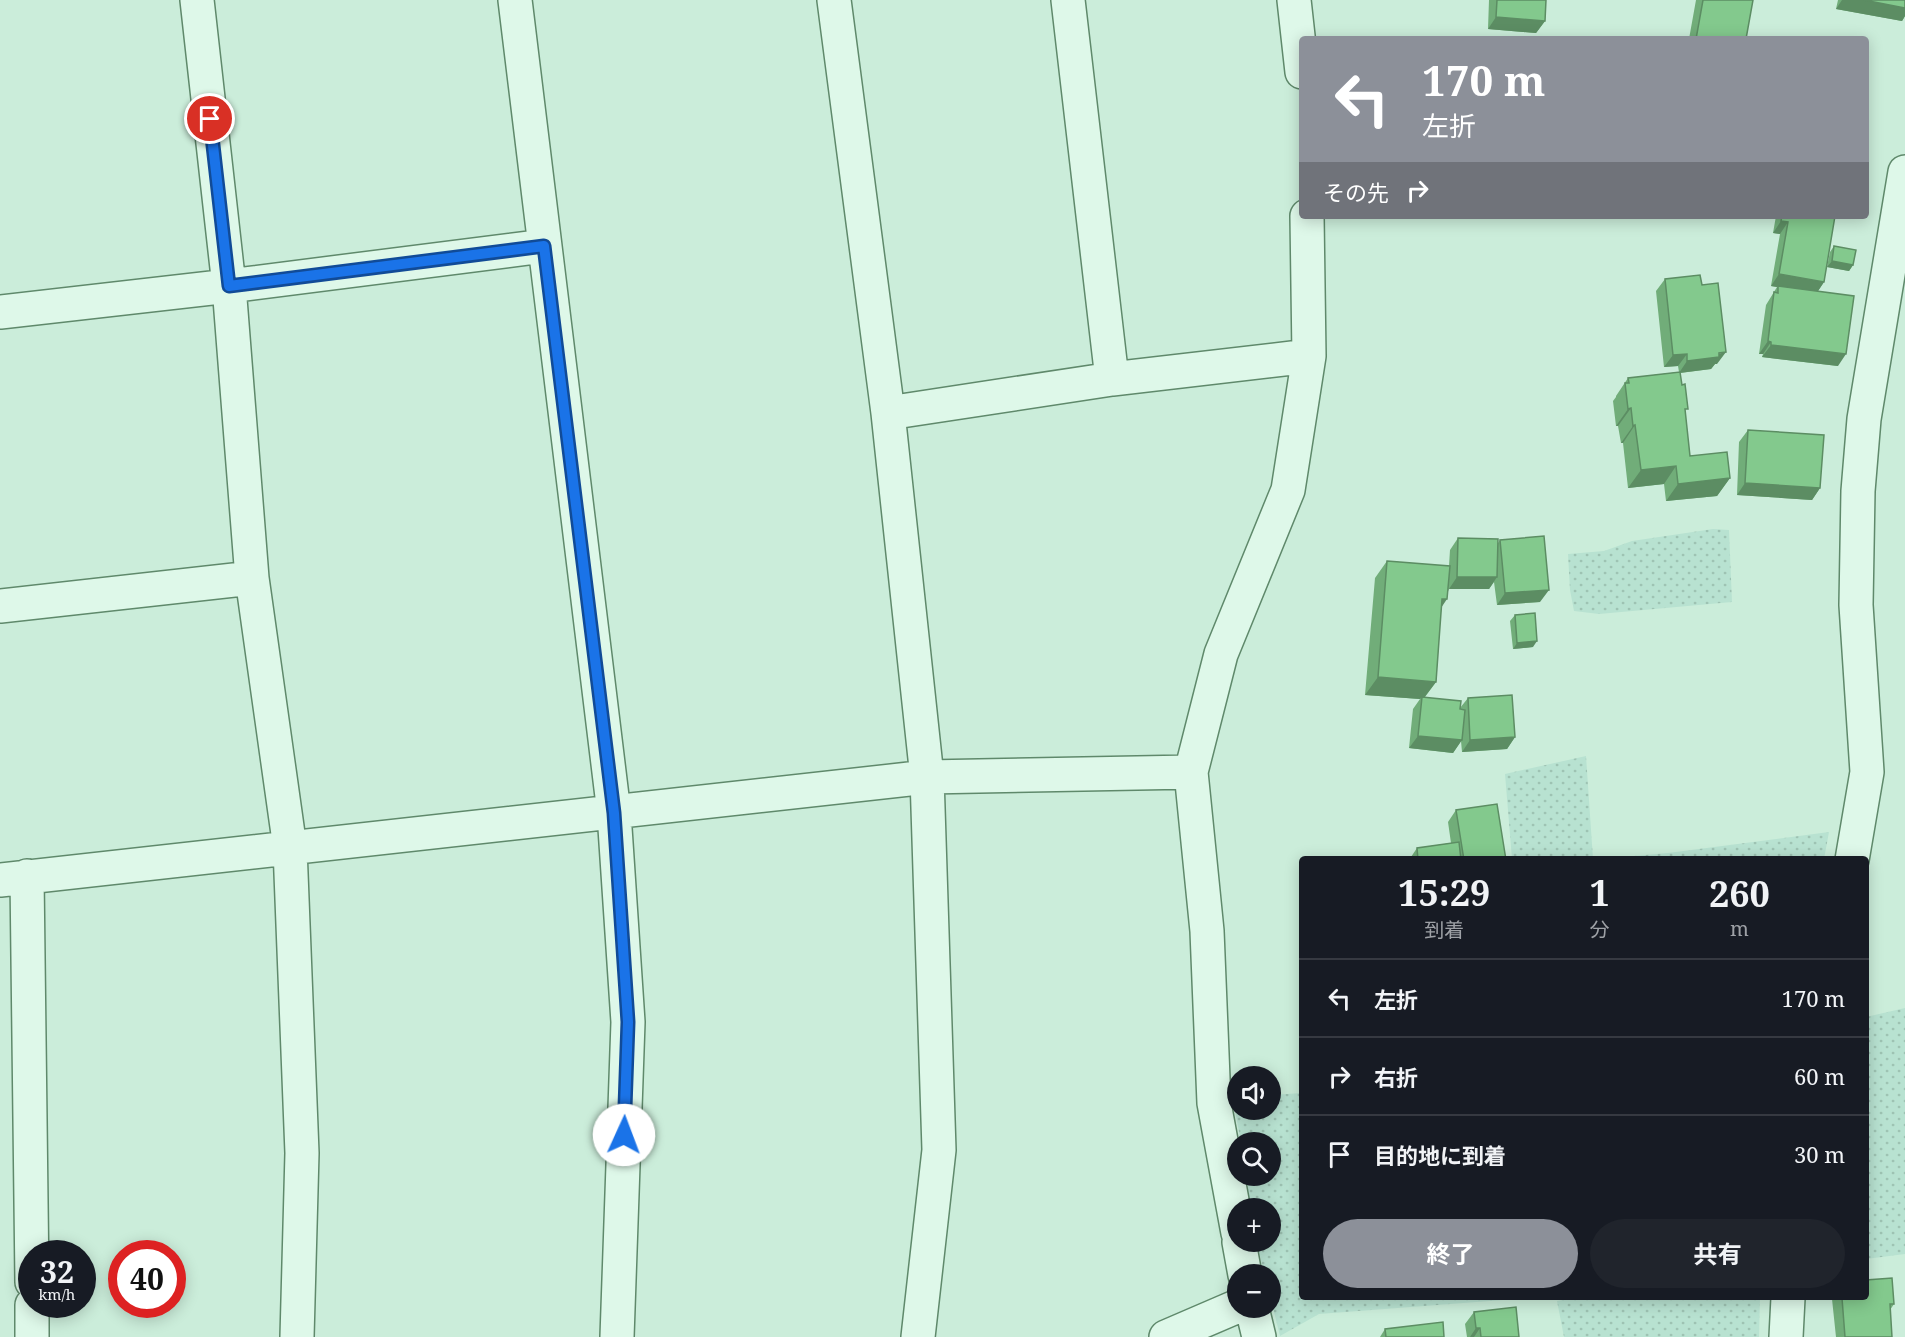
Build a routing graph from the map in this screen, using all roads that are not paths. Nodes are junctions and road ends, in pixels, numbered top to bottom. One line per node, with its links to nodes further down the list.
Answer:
1 (197, 0): 10 (street)
2 (515, 0): 9 (street)
3 (834, 0): 14 (street)
4 (1068, 0): 13 (street)
5 (1294, 0): 6 (street)
6 (1299, 45)
7 (1905, 172): 21 (street)
8 (1307, 219): 12 (street)
9 (544, 246): 10 (street); 19 (street)
10 (229, 286): 11 (street); 15 (street)
11 (0, 312)
12 (1309, 356): 13 (street); 17 (street)
13 (1112, 379): 14 (street)
14 (888, 413): 18 (street)
15 (252, 578): 16 (street); 20 (street)
16 (0, 606)
17 (1191, 772): 18 (street); 23 (street)
18 (927, 777): 19 (street); 32 (street)
19 (614, 813): 20 (street); 31 (street)
20 (290, 848): 22 (street); 30 (street)
21 (1853, 856)
22 (14, 878): 24 (street)
23 (1232, 1198)
24 (30, 1240)
25 (1788, 1300): 35 (street)
26 (1227, 1311): 33 (street)
27 (32, 1318): 29 (street)
28 (1254, 1318): 34 (street)
29 (32, 1337)
30 (297, 1337)
31 (617, 1337)
32 (918, 1337)
33 (1166, 1337)
34 (1259, 1337)
35 (1786, 1337)

